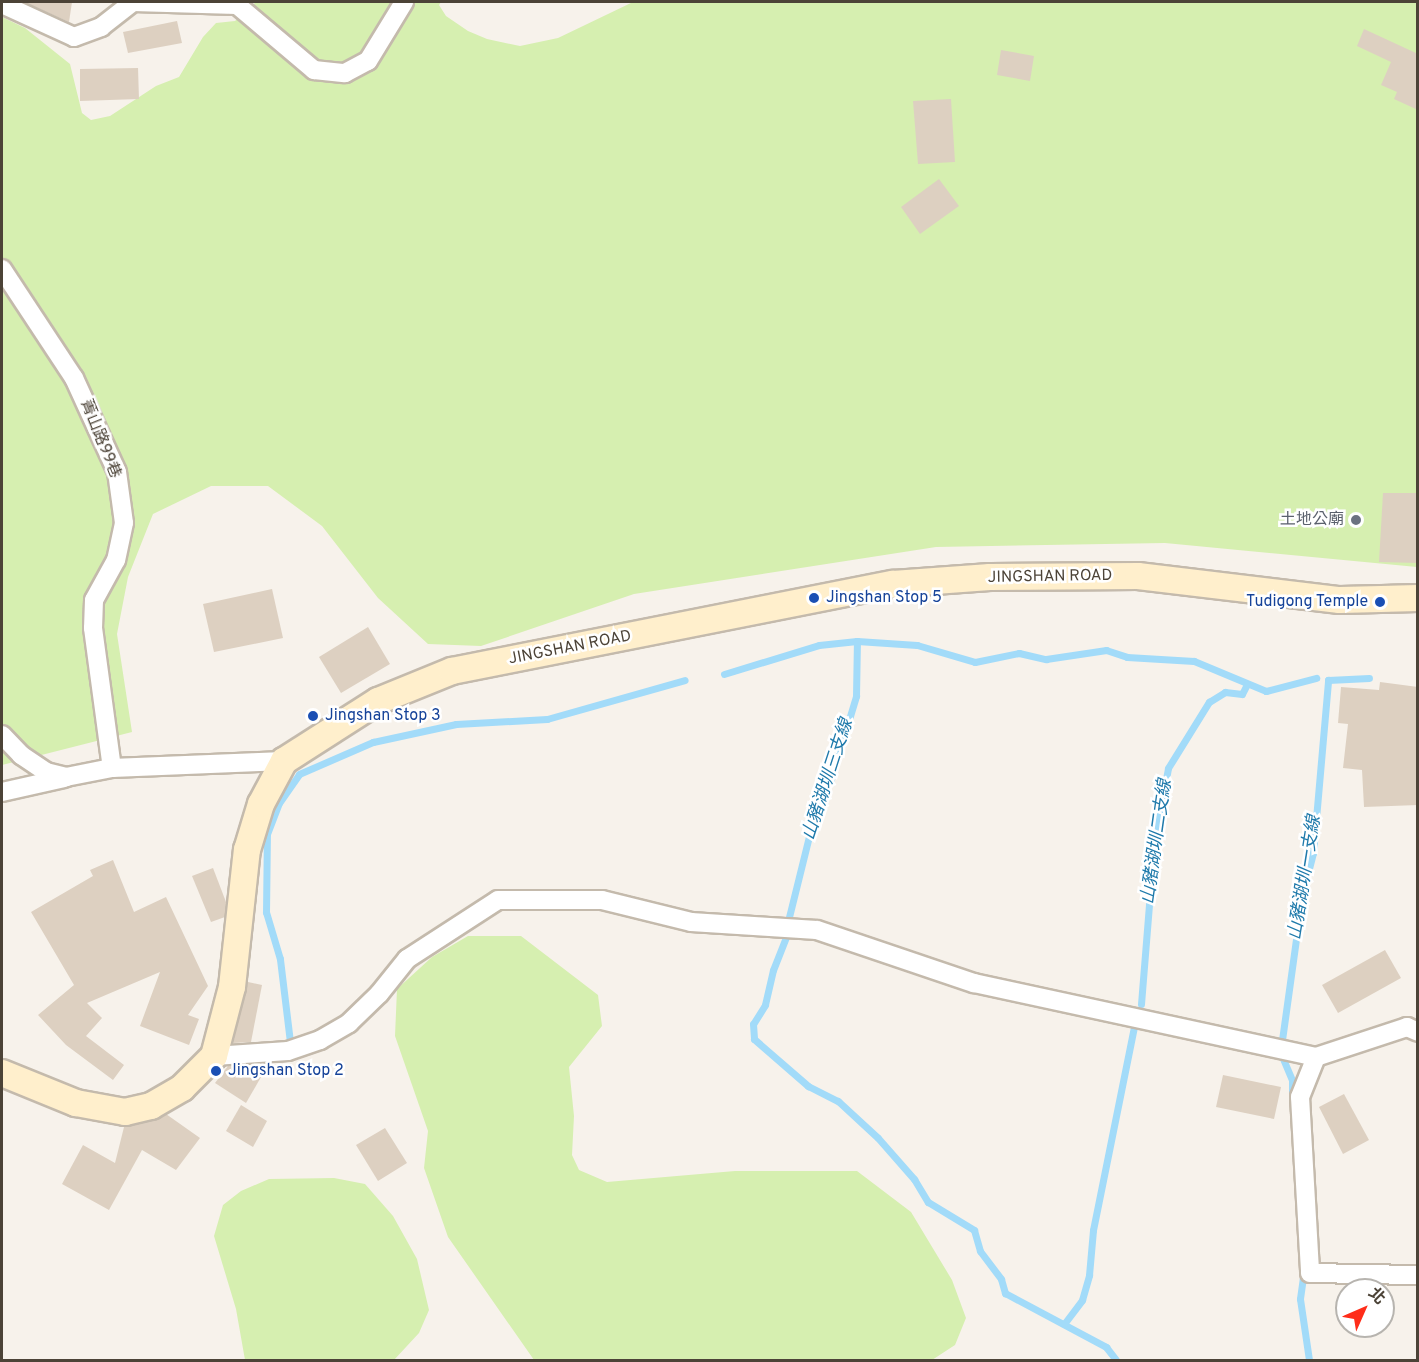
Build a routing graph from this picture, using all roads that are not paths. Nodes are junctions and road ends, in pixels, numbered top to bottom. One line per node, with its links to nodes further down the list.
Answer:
1 (404, 2): 2 (street)
2 (2, 4)
3 (2, 269): 7 (street, 菁山路99巷)
4 (1418, 598): 6 (street, JINGSHAN ROAD)
5 (2, 735): 8 (street)
6 (284, 761): 7 (street); 11 (street, JINGSHAN ROAD)
7 (111, 768): 8 (street)
8 (66, 777): 9 (street)
9 (2, 792)
10 (1418, 1032): 12 (street)
11 (214, 1056): 12 (street); 13 (street)
12 (1316, 1057): 14 (street)
13 (2, 1073)
14 (1418, 1275)

